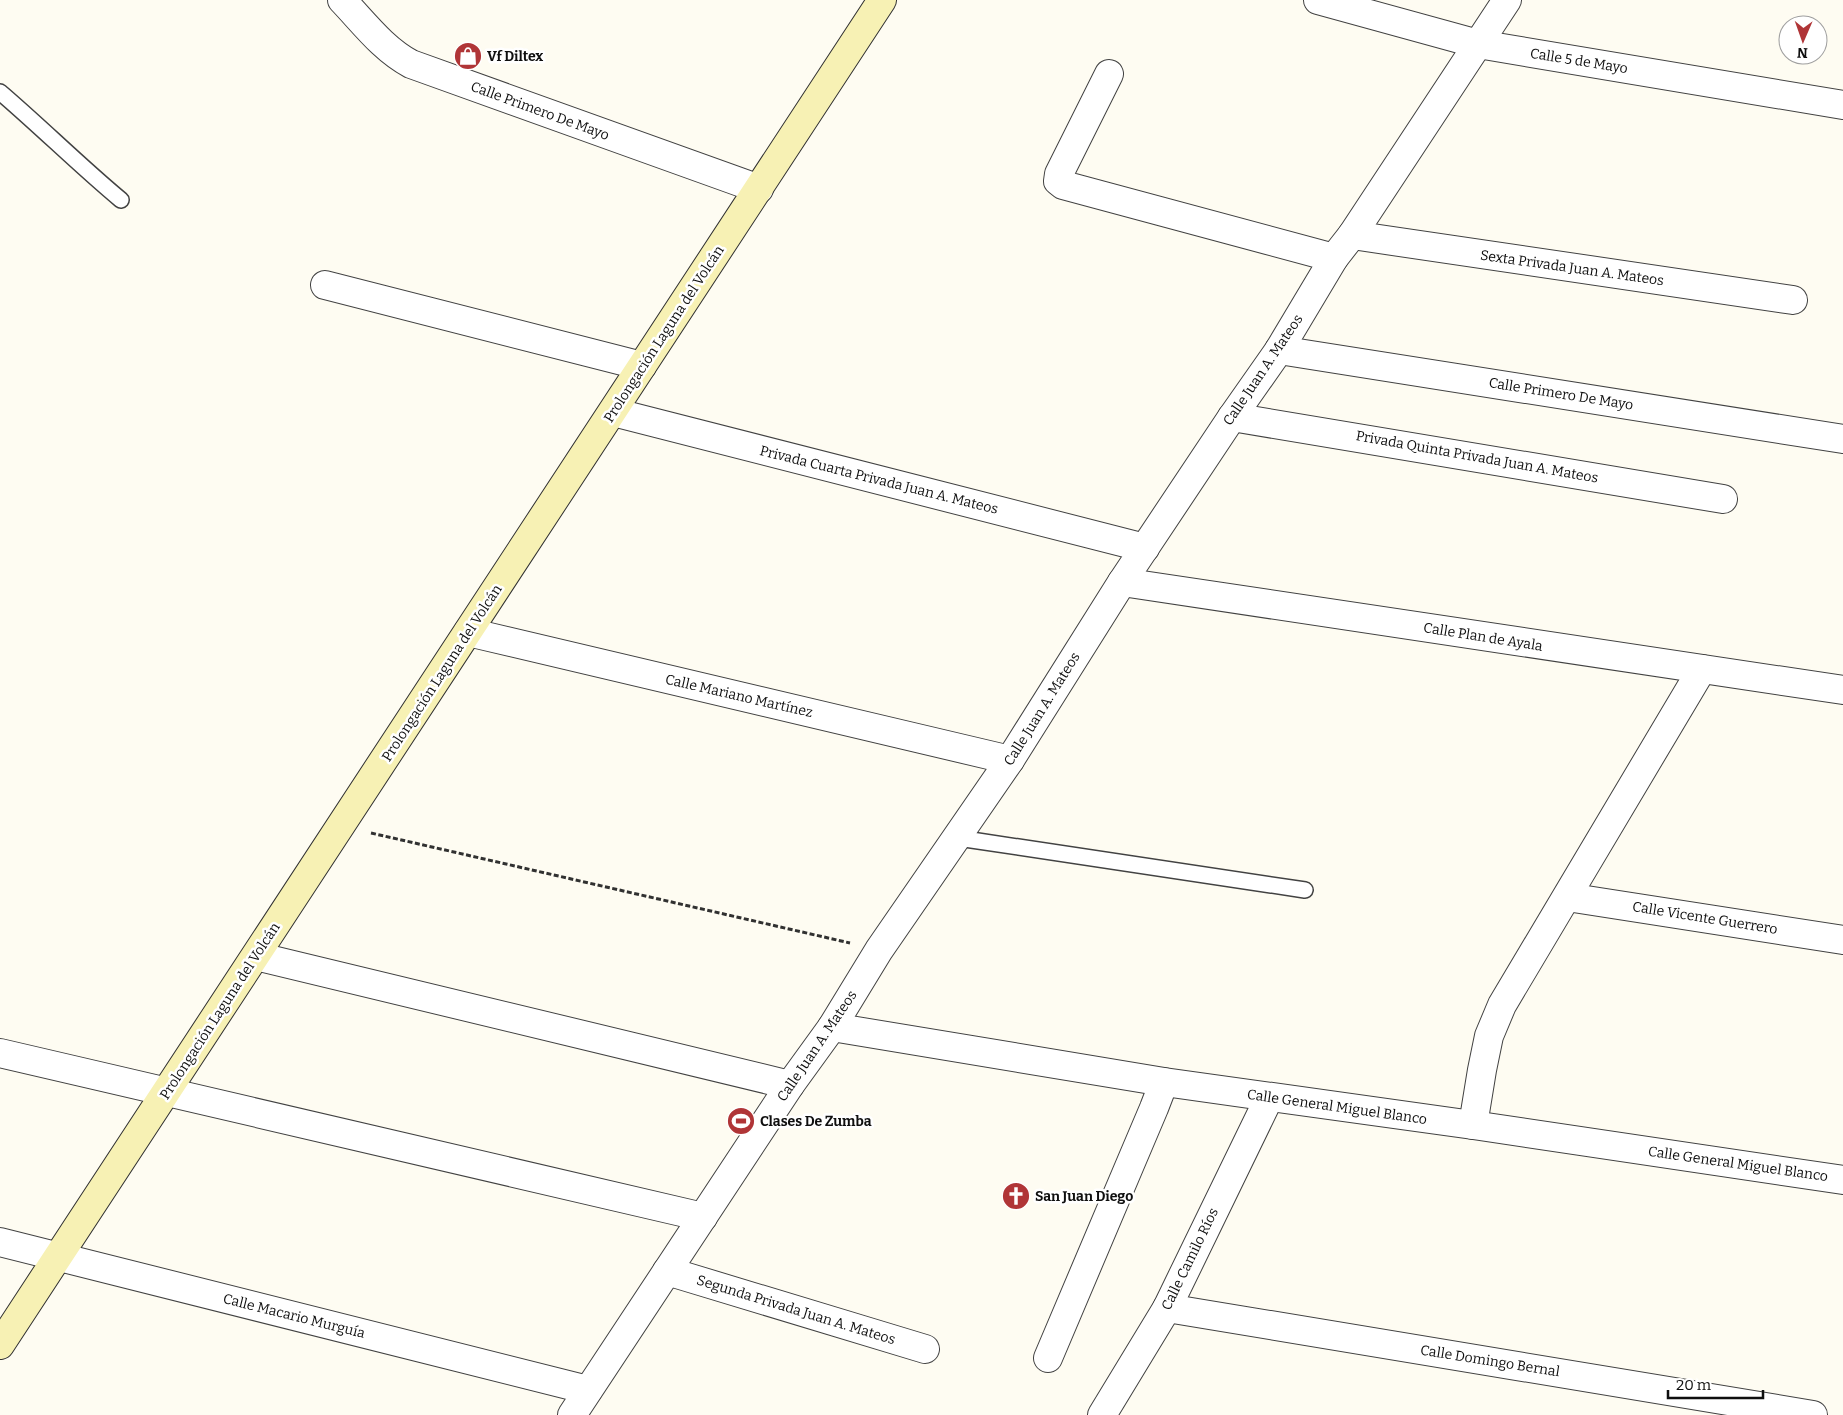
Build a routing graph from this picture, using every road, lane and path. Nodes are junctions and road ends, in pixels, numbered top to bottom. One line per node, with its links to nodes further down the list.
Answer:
1 (342, 0): 9 (street, Calle Primero De Mayo)
2 (882, 0): 9 (street, Prolongación Laguna del Volcán)
3 (1318, 0): 5 (street, Calle 5 de Mayo)
4 (1507, 0): 5 (street, Calle Juan A. Mateos)
5 (1478, 44): 8 (street, Calle 5 de Mayo); 11 (street, Calle Juan A. Mateos)
6 (1109, 74): 12 (street)
7 (0, 92): 10 (lane)
8 (1843, 105)
9 (759, 189): 16 (street, Prolongación Laguna del Volcán)
10 (120, 200)
11 (1352, 236): 12 (street, Calle Juan A. Mateos); 14 (street, Sexta Privada Juan A. Mateos)
12 (1334, 258): 15 (street, Calle Juan A. Mateos)
13 (325, 285): 16 (street)
14 (1792, 300)
15 (1279, 350): 18 (street, Calle Juan A. Mateos); 19 (street, Calle Primero De Mayo)
16 (642, 366): 17 (street, Prolongación Laguna del Volcán)
17 (613, 412): 21 (street, Privada Cuarta Privada Juan A. Mateos); 23 (street, Prolongación Laguna del Volcán)
18 (1232, 417): 20 (street, Privada Quinta Privada Juan A. Mateos); 21 (street, Calle Juan A. Mateos)
19 (1843, 439)
20 (1723, 500)
21 (1145, 548): 22 (street, Calle Juan A. Mateos)
22 (1122, 582): 24 (street, Calle Plan de Ayala); 26 (street, Calle Juan A. Mateos)
23 (468, 632): 26 (street, Calle Mariano Martínez); 27 (street, Prolongación Laguna del Volcán)
24 (1702, 670): 25 (street, Calle Plan de Ayala); 30 (street)
25 (1843, 690)
26 (1010, 760): 28 (street, Calle Juan A. Mateos)
27 (342, 826): 32 (path); 33 (street, Prolongación Laguna del Volcán)
28 (958, 838): 29 (lane); 32 (street, Calle Juan A. Mateos)
29 (1304, 890)
30 (1567, 897): 31 (street, Calle Vicente Guerrero); 40 (street)
31 (1843, 940)
32 (880, 950): 34 (street, Calle Juan A. Mateos)
33 (256, 956): 37 (street); 38 (street, Prolongación Laguna del Volcán)
34 (832, 1027): 36 (street, Calle General Miguel Blanco); 37 (street, Calle Juan A. Mateos)
35 (0, 1053): 38 (street)
36 (1164, 1082): 39 (street, Calle General Miguel Blanco); 49 (street)
37 (790, 1085): 42 (street, Calle Juan A. Mateos)
38 (167, 1092): 42 (street); 44 (street, Prolongación Laguna del Volcán)
39 (1269, 1098): 40 (street, Calle General Miguel Blanco); 46 (street, Calle Camilo Ríos)
40 (1473, 1125): 41 (street, Calle General Miguel Blanco)
41 (1843, 1180)
42 (703, 1216): 45 (street, Calle Juan A. Mateos)
43 (0, 1242): 44 (street, Calle Macario Murguía)
44 (58, 1256): 47 (street, Prolongación Laguna del Volcán); 50 (street, Calle Macario Murguía)
45 (667, 1271): 48 (street, Segunda Privada Juan A. Mateos); 50 (street, Calle Juan A. Mateos)
46 (1167, 1308): 52 (street, Calle Camilo Ríos); 53 (street, Calle Domingo Bernal)
47 (0, 1345)
48 (925, 1349)
49 (1048, 1358)
50 (588, 1390): 51 (street, Calle Juan A. Mateos)
51 (572, 1415)
52 (1102, 1415)
53 (1813, 1415)

